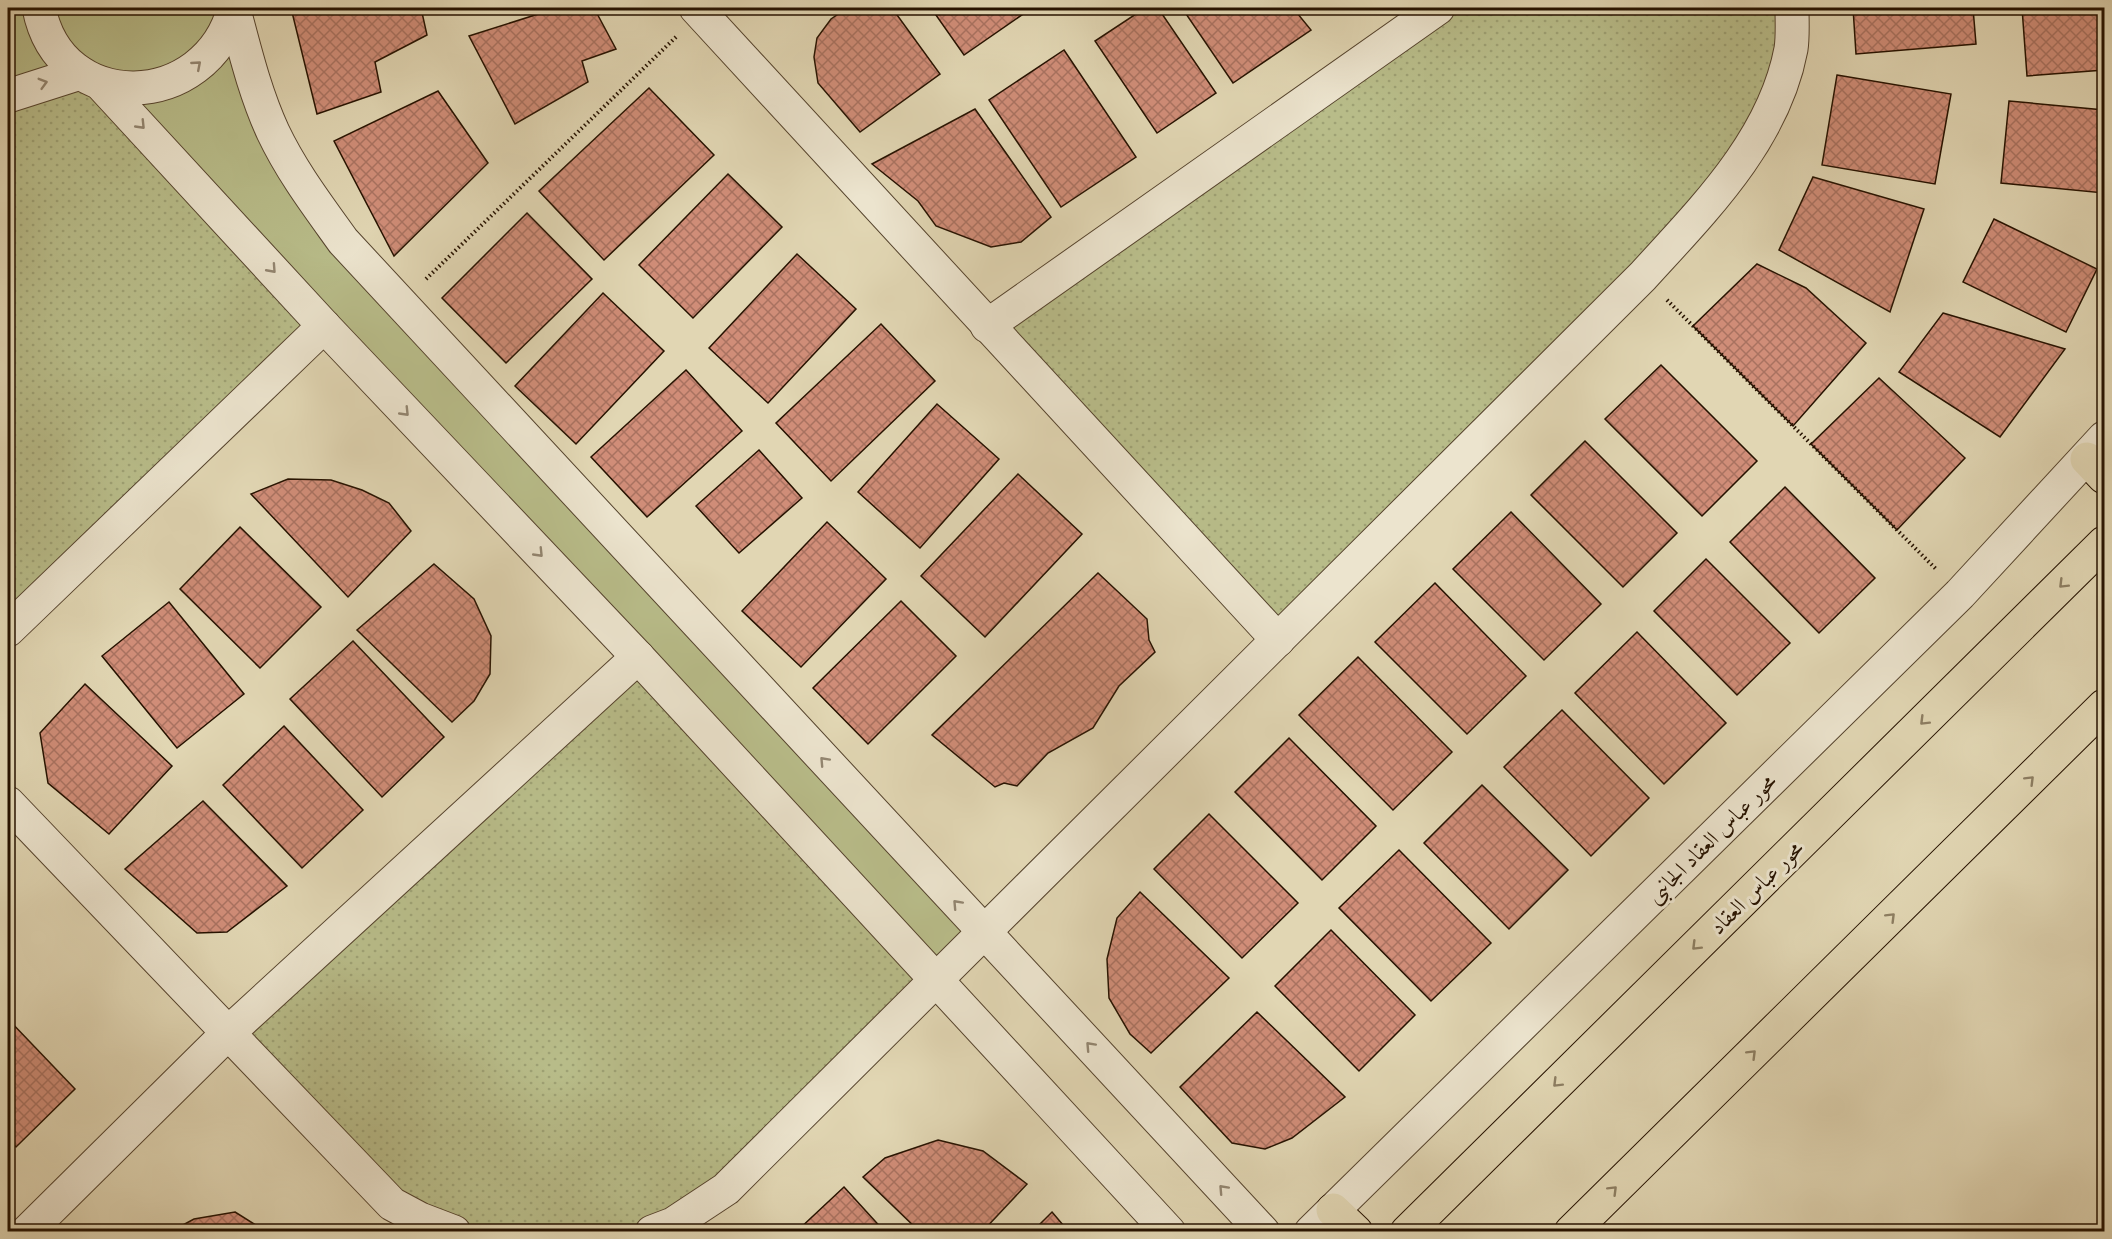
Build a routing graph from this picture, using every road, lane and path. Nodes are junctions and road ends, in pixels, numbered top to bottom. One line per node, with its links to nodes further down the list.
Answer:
1 (39, 8): 6 (street)
2 (1438, 8): 11 (street)
3 (1792, 8): 8 (street)
4 (234, 9): 6 (street, one-way to 4); 9 (street)
5 (701, 10): 9 (path); 11 (street)
6 (90, 78): 7 (street, one-way to 6); 10 (street, one-way to 10)
7 (8, 96)
8 (1643, 276): 14 (path); 16 (street)
9 (400, 305): 20 (street, one-way to 9)
10 (324, 326): 15 (street); 17 (street, one-way to 17)
11 (987, 326): 16 (street)
12 (2099, 458): 14 (street, محور عباس العقاد الجانبى)
13 (2104, 543): 29 (main road, محور عباس العقاد, one-way to 29)
14 (1960, 594): 23 (street, محور عباس العقاد الجانبى)
15 (8, 630)
16 (1278, 640): 20 (street)
17 (638, 657): 21 (street); 22 (street)
18 (2104, 706): 30 (main road, one-way to 18)
19 (8, 803): 22 (street)
20 (984, 933): 21 (street); 28 (street, one-way to 20)
21 (936, 981): 26 (street); 27 (street)
22 (227, 1034): 24 (street); 25 (street)
23 (1333, 1224)
24 (27, 1232)
25 (454, 1232)
26 (652, 1232)
27 (1169, 1232)
28 (1263, 1232)
29 (1407, 1232)
30 (1571, 1232)

